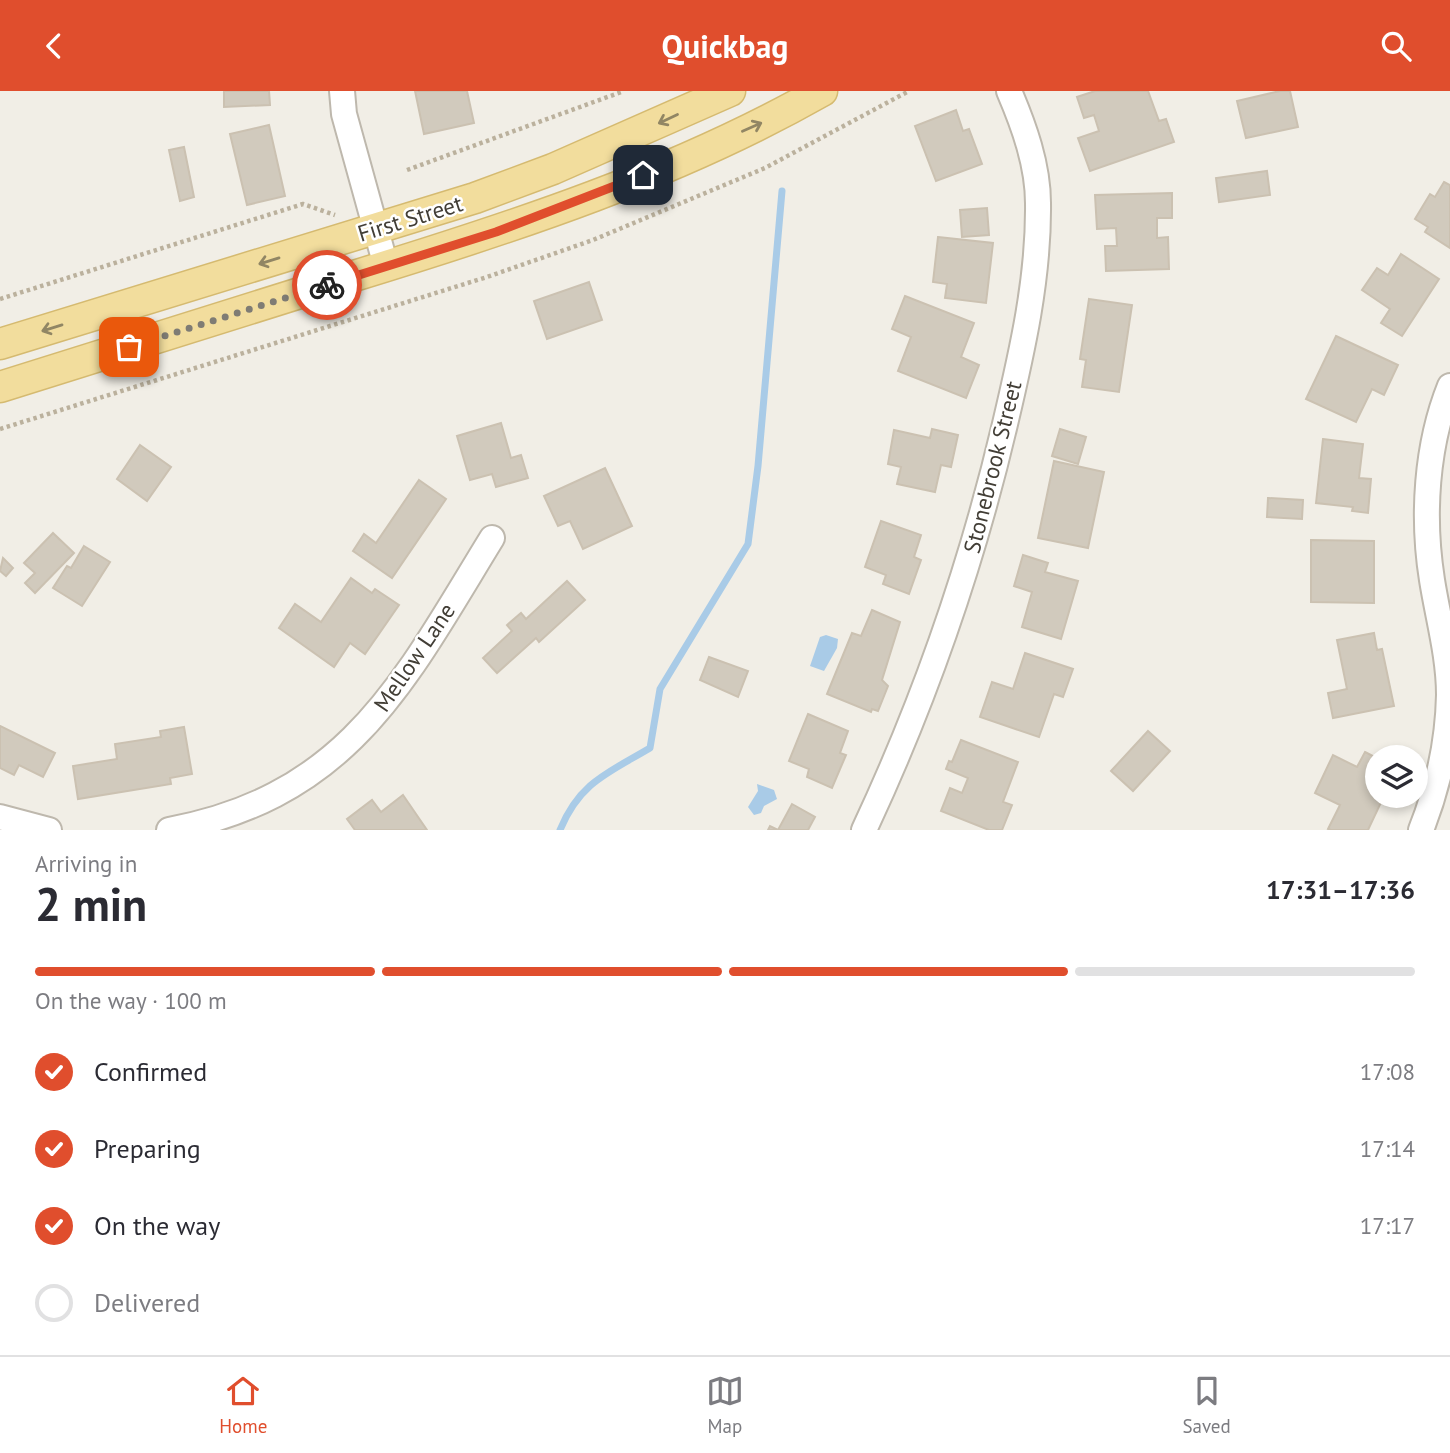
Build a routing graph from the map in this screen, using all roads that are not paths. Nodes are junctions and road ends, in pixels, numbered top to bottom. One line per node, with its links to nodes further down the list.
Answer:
1 (342, 91): 5 (street)
2 (730, 91): 5 (main road, First Street, one-way to 5)
3 (822, 91): 6 (main road, First Street, one-way to 3)
4 (1009, 91): 14 (street, Stonebrook Street)
5 (375, 228): 6 (street); 7 (main road, First Street, one-way to 7)
6 (386, 266): 9 (main road, First Street)
7 (0, 344)
8 (1450, 386): 15 (street)
9 (0, 387)
10 (492, 538): 13 (street, Mellow Lane)
11 (0, 817): 12 (street)
12 (49, 830)
13 (169, 830)
14 (864, 830)
15 (1421, 830)

